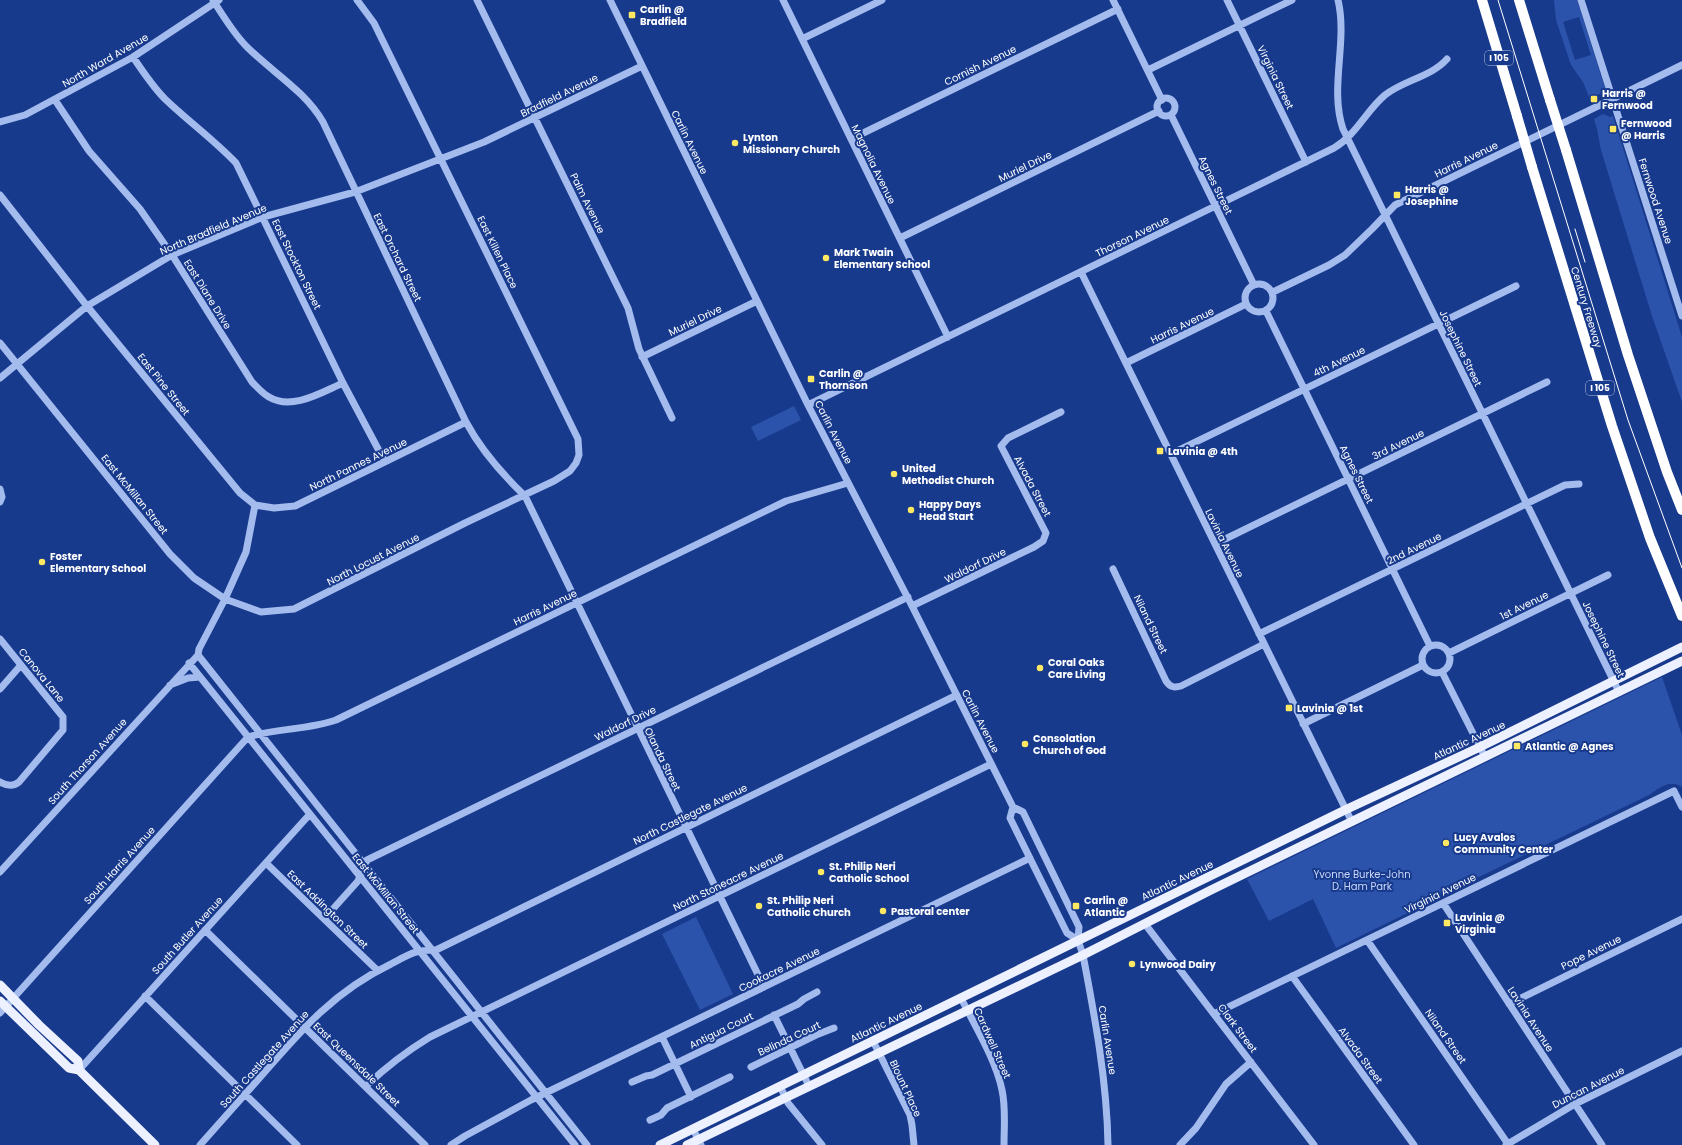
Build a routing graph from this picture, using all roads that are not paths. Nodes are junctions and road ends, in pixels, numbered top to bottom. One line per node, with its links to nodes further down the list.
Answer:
1 (357, 0): 33 (street, East Killen Place)
2 (477, 0): 28 (street, Palm Avenue)
3 (619, 0): 14 (street)
4 (783, 0): 17 (street, Magnolia Avenue)
5 (882, 0): 17 (street)
6 (1113, 0): 15 (street)
7 (1227, 0): 16 (street, Virginia Street)
8 (1292, 0): 16 (street)
9 (1338, 0): 30 (street, Josephine Street)
10 (1482, 0): 88 (highway, Century Freeway / I 105, bridge)
11 (1519, 0): 76 (highway, bridge)
12 (1581, 0): 23 (street, Fernwood Avenue)
13 (215, 1): 18 (street, North Ward Avenue); 35 (street, East Orchard Street)
14 (611, 2): 21 (street, Carlin Avenue)
15 (1118, 9): 22 (street); 31 (street, Cornish Avenue)
16 (1240, 26): 22 (street); 34 (street, Virginia Street)
17 (802, 39): 31 (street, Magnolia Avenue)
18 (133, 57): 24 (street, North Ward Avenue); 38 (street, East Stockton Street)
19 (1447, 59): 30 (street, Thorson Avenue)
20 (1682, 65): 23 (street, Harris Avenue)
21 (642, 66): 28 (street, Bradfield Avenue); 46 (street, Carlin Avenue)
22 (1148, 70): 25 (street)
23 (1613, 99): 39 (street, Harris Avenue); 50 (street, Fernwood Avenue)
24 (55, 100): 29 (street, North Ward Avenue); 41 (street, East Diane Drive)
25 (1162, 100): 26 (street); 27 (street)
26 (1159, 111): 27 (street); 40 (street, Muriel Drive)
27 (1171, 115): 37 (street, Agnes Street)
28 (535, 118): 32 (street, Bradfield Avenue); 54 (street, Palm Avenue)
29 (0, 122)
30 (1348, 138): 34 (street, Thorson Avenue); 39 (street, Josephine Street)
31 (851, 139): 40 (street, Magnolia Avenue)
32 (484, 142): 33 (street, North Bradfield Avenue)
33 (442, 160): 35 (street, North Bradfield Avenue); 72 (street, East Killen Place)
34 (1306, 162): 37 (street, Thorson Avenue)
35 (355, 192): 38 (street, North Bradfield Avenue); 65 (street, East Orchard Street)
36 (0, 195): 48 (street, East Pine Street)
37 (1215, 206): 42 (street, Thorson Avenue); 43 (street, Agnes Street)
38 (263, 216): 41 (street, North Bradfield Avenue); 59 (street, East Stockton Street)
39 (1385, 216): 45 (street, Harris Avenue); 51 (street, Josephine Street)
40 (900, 238): 52 (street, Magnolia Avenue)
41 (172, 255): 48 (street, North Bradfield Avenue); 59 (street, East Diane Drive)
42 (1081, 272): 52 (street, Thorson Avenue); 55 (street, Lavinia Avenue)
43 (1254, 285): 45 (street); 47 (street)
44 (1516, 286): 51 (street, 4th Avenue)
45 (1272, 292): 49 (street)
46 (757, 301): 54 (street, Muriel Drive); 61 (street, Carlin Avenue)
47 (1246, 304): 49 (street); 55 (street, Harris Avenue)
48 (87, 306): 56 (street, North Bradfield Avenue); 75 (street, East Pine Street)
49 (1266, 311): 60 (street, Agnes Street)
50 (1682, 316)
51 (1438, 324): 60 (street, 4th Avenue); 63 (street, Josephine Street)
52 (948, 337): 61 (street, Thorson Avenue)
53 (0, 343): 56 (street, East McMillan Street)
54 (642, 357): 64 (street, Palm Avenue)
55 (1126, 363): 66 (street, Lavinia Avenue)
56 (18, 365): 57 (street, North Bradfield Avenue); 85 (street, East McMillan Street)
57 (0, 378)
58 (1547, 382): 63 (street, 3rd Avenue)
59 (343, 383): 67 (street, East Stockton Street)
60 (1304, 389): 66 (street, 4th Avenue); 68 (street, Agnes Street)
61 (808, 405): 69 (street, Carlin Avenue)
62 (1061, 412): 78 (street, Alvada Street)
63 (1482, 414): 68 (street, 3rd Avenue); 74 (street, Josephine Street)
64 (672, 418)
65 (466, 422): 67 (street, North Pannes Avenue); 72 (street, East Orchard Street)
66 (1171, 454): 79 (street, Lavinia Avenue)
67 (385, 462): 75 (street, North Pannes Avenue)
68 (1348, 479): 79 (street, 3rd Avenue); 81 (street, Agnes Street)
69 (848, 483): 84 (street, Carlin Avenue); 86 (street, Harris Avenue)
70 (1579, 484): 74 (street, 2nd Avenue)
71 (0, 489): 73 (street)
72 (525, 496): 77 (street, East Orchard Street); 85 (street, North Locust Avenue)
73 (1, 499)
74 (1527, 504): 81 (street, 2nd Avenue); 83 (street, Josephine Street)
75 (255, 505): 85 (street)
76 (1682, 510)
77 (544, 539): 86 (street, Olanda Street)
78 (1045, 539): 87 (street, Waldorf Drive)
79 (1215, 544): 89 (street, Lavinia Avenue)
80 (1112, 569): 91 (street, Niland Street)
81 (1393, 569): 89 (street, 2nd Avenue); 92 (street, Agnes Street)
82 (1608, 575): 83 (street, 1st Avenue)
83 (1570, 594): 94 (street, 1st Avenue); 102 (street, Josephine Street)
84 (908, 597): 87 (street, Carlin Avenue); 108 (street, Waldorf Drive)
85 (225, 599): 95 (street)
86 (576, 603): 108 (street, Olanda Street); 109 (street, Harris Avenue)
87 (912, 606): 106 (street, Carlin Avenue)
88 (1682, 616)
89 (1259, 634): 91 (street, Lavinia Avenue)
90 (0, 639): 98 (street, Canova Lane)
91 (1264, 644): 107 (street, Lavinia Avenue)
92 (1430, 646): 94 (street); 99 (street)
93 (1682, 647): 102 (main road, Atlantic Avenue)
94 (1449, 653): 100 (street)
95 (198, 655): 97 (street); 109 (street, East McMillan Street)
96 (1682, 661): 105 (main road)
97 (189, 663): 101 (street, East McMillan Street); 103 (street, South Thorson Avenue)
98 (21, 665): 104 (street); 114 (street, Canova Lane)
99 (1423, 665): 100 (street); 107 (street)
100 (1442, 672): 111 (street)
101 (200, 677): 103 (street); 110 (street, East McMillan Street)
102 (1613, 682): 105 (street, Josephine Street); 111 (main road, Atlantic Avenue)
103 (168, 685): 124 (street, South Thorson Avenue)
104 (0, 688)
105 (1618, 692): 112 (main road)
106 (957, 695): 113 (street, Carlin Avenue); 120 (street, North Castlegate Avenue)
107 (1303, 724): 117 (street, Lavinia Avenue)
108 (637, 728): 120 (street, Olanda Street); 123 (street, Waldorf Drive)
109 (260, 733): 110 (street, Harris Avenue); 123 (street, East McMillan Street)
110 (248, 736): 118 (street, East McMillan Street); 143 (street, South Harris Avenue)
111 (1480, 747): 112 (street); 117 (main road, Atlantic Avenue)
112 (1485, 757): 119 (main road)
113 (992, 764): 115 (street, Carlin Avenue); 126 (street, North Stoneacre Avenue)
114 (0, 782)
115 (1013, 807): 121 (street, Carlin Avenue); 132 (street, Carlin Avenue)
116 (1682, 807): 127 (street, Virginia Avenue)
117 (1345, 810): 119 (street, Lavinia Avenue); 132 (main road, Atlantic Avenue)
118 (310, 814): 122 (street, South Butler Avenue); 125 (street, East McMillan Street)
119 (1352, 822): 130 (main road)
120 (686, 828): 126 (street, Olanda Street); 134 (street, North Castlegate Avenue)
121 (1030, 858): 132 (street, Carlin Avenue); 140 (street, Cookacre Avenue)
122 (266, 863): 128 (street, East Addington Street); 131 (street, South Butler Avenue)
123 (365, 864): 125 (street); 134 (street, East McMillan Street)
124 (0, 872)
125 (360, 876): 128 (street); 135 (street, East McMillan Street)
126 (720, 896): 140 (street, Olanda Street); 148 (street, North Stoneacre Avenue)
127 (1443, 903): 133 (street, Virginia Avenue); 145 (street, Lavinia Avenue)
128 (324, 919): 137 (street, East Addington Street)
129 (1682, 919): 145 (street, Pope Avenue)
130 (1146, 924): 136 (main road); 149 (street, Clark Street)
131 (205, 930): 142 (street, South Butler Avenue); 152 (street, East Queensdale Street)
132 (1078, 940): 136 (street, Carlin Avenue); 144 (main road, Atlantic Avenue)
133 (1367, 940): 138 (street, Virginia Avenue); 178 (street, Niland Street)
134 (431, 949): 135 (street, South Castlegate Avenue); 148 (street, East McMillan Street)
135 (419, 950): 137 (street, South Castlegate Avenue); 151 (street, East McMillan Street)
136 (1083, 955): 147 (main road); 191 (street, Carlin Avenue)
137 (377, 970): 152 (street, South Castlegate Avenue)
138 (1292, 976): 149 (street, Virginia Avenue); 194 (street, Alvada Street)
139 (0, 985): 143 (main road)
140 (764, 988): 154 (street, Cookacre Avenue)
141 (817, 992): 150 (street, Antigua Court)
142 (146, 996): 162 (street, South Butler Avenue); 170 (street)
143 (14, 998): 146 (street, South Harris Avenue); 162 (main road)
144 (961, 998): 147 (street, Cardwell Street); 155 (main road, Atlantic Avenue)
145 (1509, 1004): 174 (street, Lavinia Avenue)
146 (2, 1007): 162 (main road)
147 (967, 1010): 158 (main road); 190 (street, Cardwell Street)
148 (481, 1012): 151 (street, North Stoneacre Avenue); 169 (street, East McMillan Street)
149 (1214, 1014): 159 (street, Clark Street)
150 (774, 1015): 156 (street); 160 (street, Antigua Court)
151 (472, 1017): 166 (street, North Stoneacre Avenue); 172 (street, East McMillan Street)
152 (304, 1027): 166 (street, East Queensdale Street); 170 (street, South Castlegate Avenue)
153 (834, 1028): 156 (street, Belinda Court)
154 (662, 1037): 160 (street); 169 (street, Cookacre Avenue)
155 (873, 1041): 158 (street, Blount Place); 163 (main road, Atlantic Avenue)
156 (790, 1048): 161 (street, Belinda Court); 163 (street)
157 (1682, 1051): 174 (street, Duncan Avenue)
158 (879, 1053): 168 (main road); 189 (street, Blount Place)
159 (1251, 1062): 192 (street); 193 (street, Clark Street)
160 (675, 1064): 165 (street, Antigua Court); 171 (street)
161 (751, 1067)
162 (79, 1070): 179 (main road)
163 (804, 1075): 167 (main road, Atlantic Avenue); 168 (street)
164 (730, 1077): 171 (street)
165 (632, 1082)
166 (366, 1086): 182 (street, East Queensdale Street)
167 (780, 1086): 173 (street); 176 (main road, Atlantic Avenue)
168 (809, 1086): 173 (main road)
169 (546, 1094): 172 (street, Cookacre Avenue); 185 (street, East McMillan Street)
170 (245, 1095): 180 (street, South Castlegate Avenue); 181 (street)
171 (691, 1097): 175 (street)
172 (537, 1098): 183 (street, Cookacre Avenue); 184 (street, East McMillan Street)
173 (786, 1098): 177 (main road); 188 (street)
174 (1575, 1104): 178 (street, Duncan Avenue); 195 (street, Lavinia Avenue)
175 (650, 1120)
176 (693, 1129): 177 (street); 186 (main road, Atlantic Avenue)
177 (700, 1142): 187 (main road)
178 (1507, 1144)
179 (155, 1145)
180 (200, 1145)
181 (297, 1145)
182 (425, 1145)
183 (451, 1145)
184 (575, 1145)
185 (588, 1145)
186 (660, 1145)
187 (687, 1145)
188 (822, 1145)
189 (914, 1145)
190 (1004, 1145)
191 (1108, 1145)
192 (1180, 1145)
193 (1314, 1145)
194 (1414, 1145)
195 (1602, 1145)

